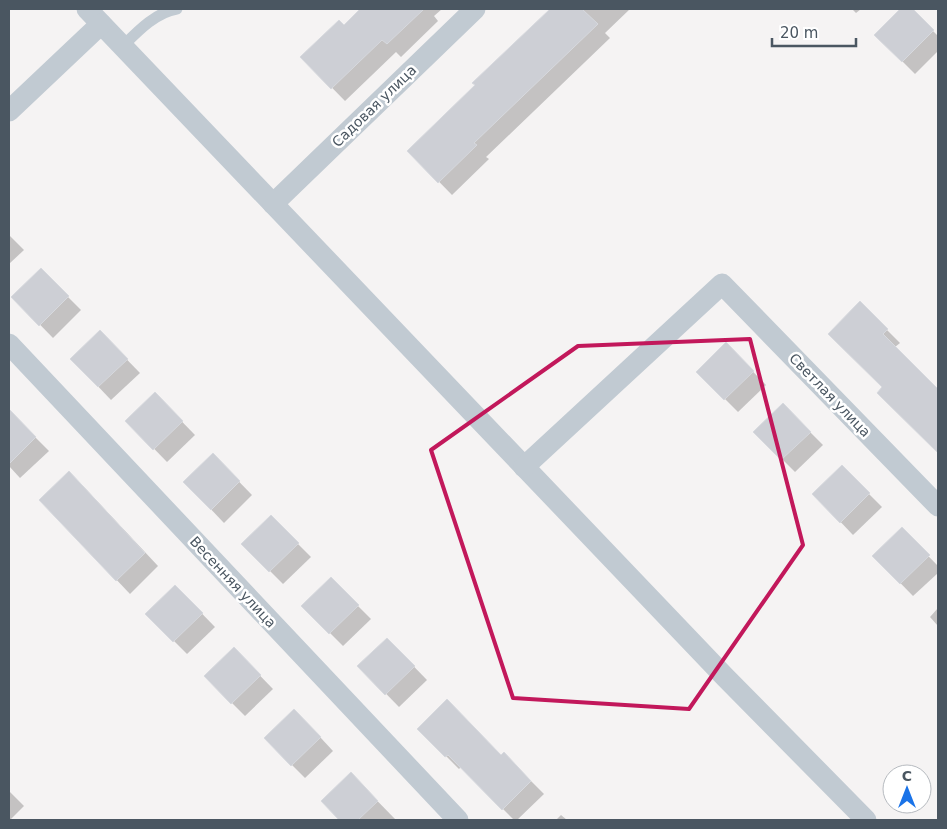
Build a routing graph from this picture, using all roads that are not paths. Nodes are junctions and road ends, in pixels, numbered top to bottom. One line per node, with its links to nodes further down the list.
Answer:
1 (87, 9): 4 (street)
2 (178, 9): 5 (lane)
3 (475, 9): 7 (street, Садовая улица)
4 (101, 24): 5 (street); 6 (street)
5 (122, 47): 7 (street)
6 (9, 111)
7 (273, 204): 9 (street)
8 (9, 344): 11 (street, Весенняя улица)
9 (524, 467): 10 (street, Светлая улица); 12 (street)
10 (938, 506)
11 (458, 820)
12 (866, 820)

